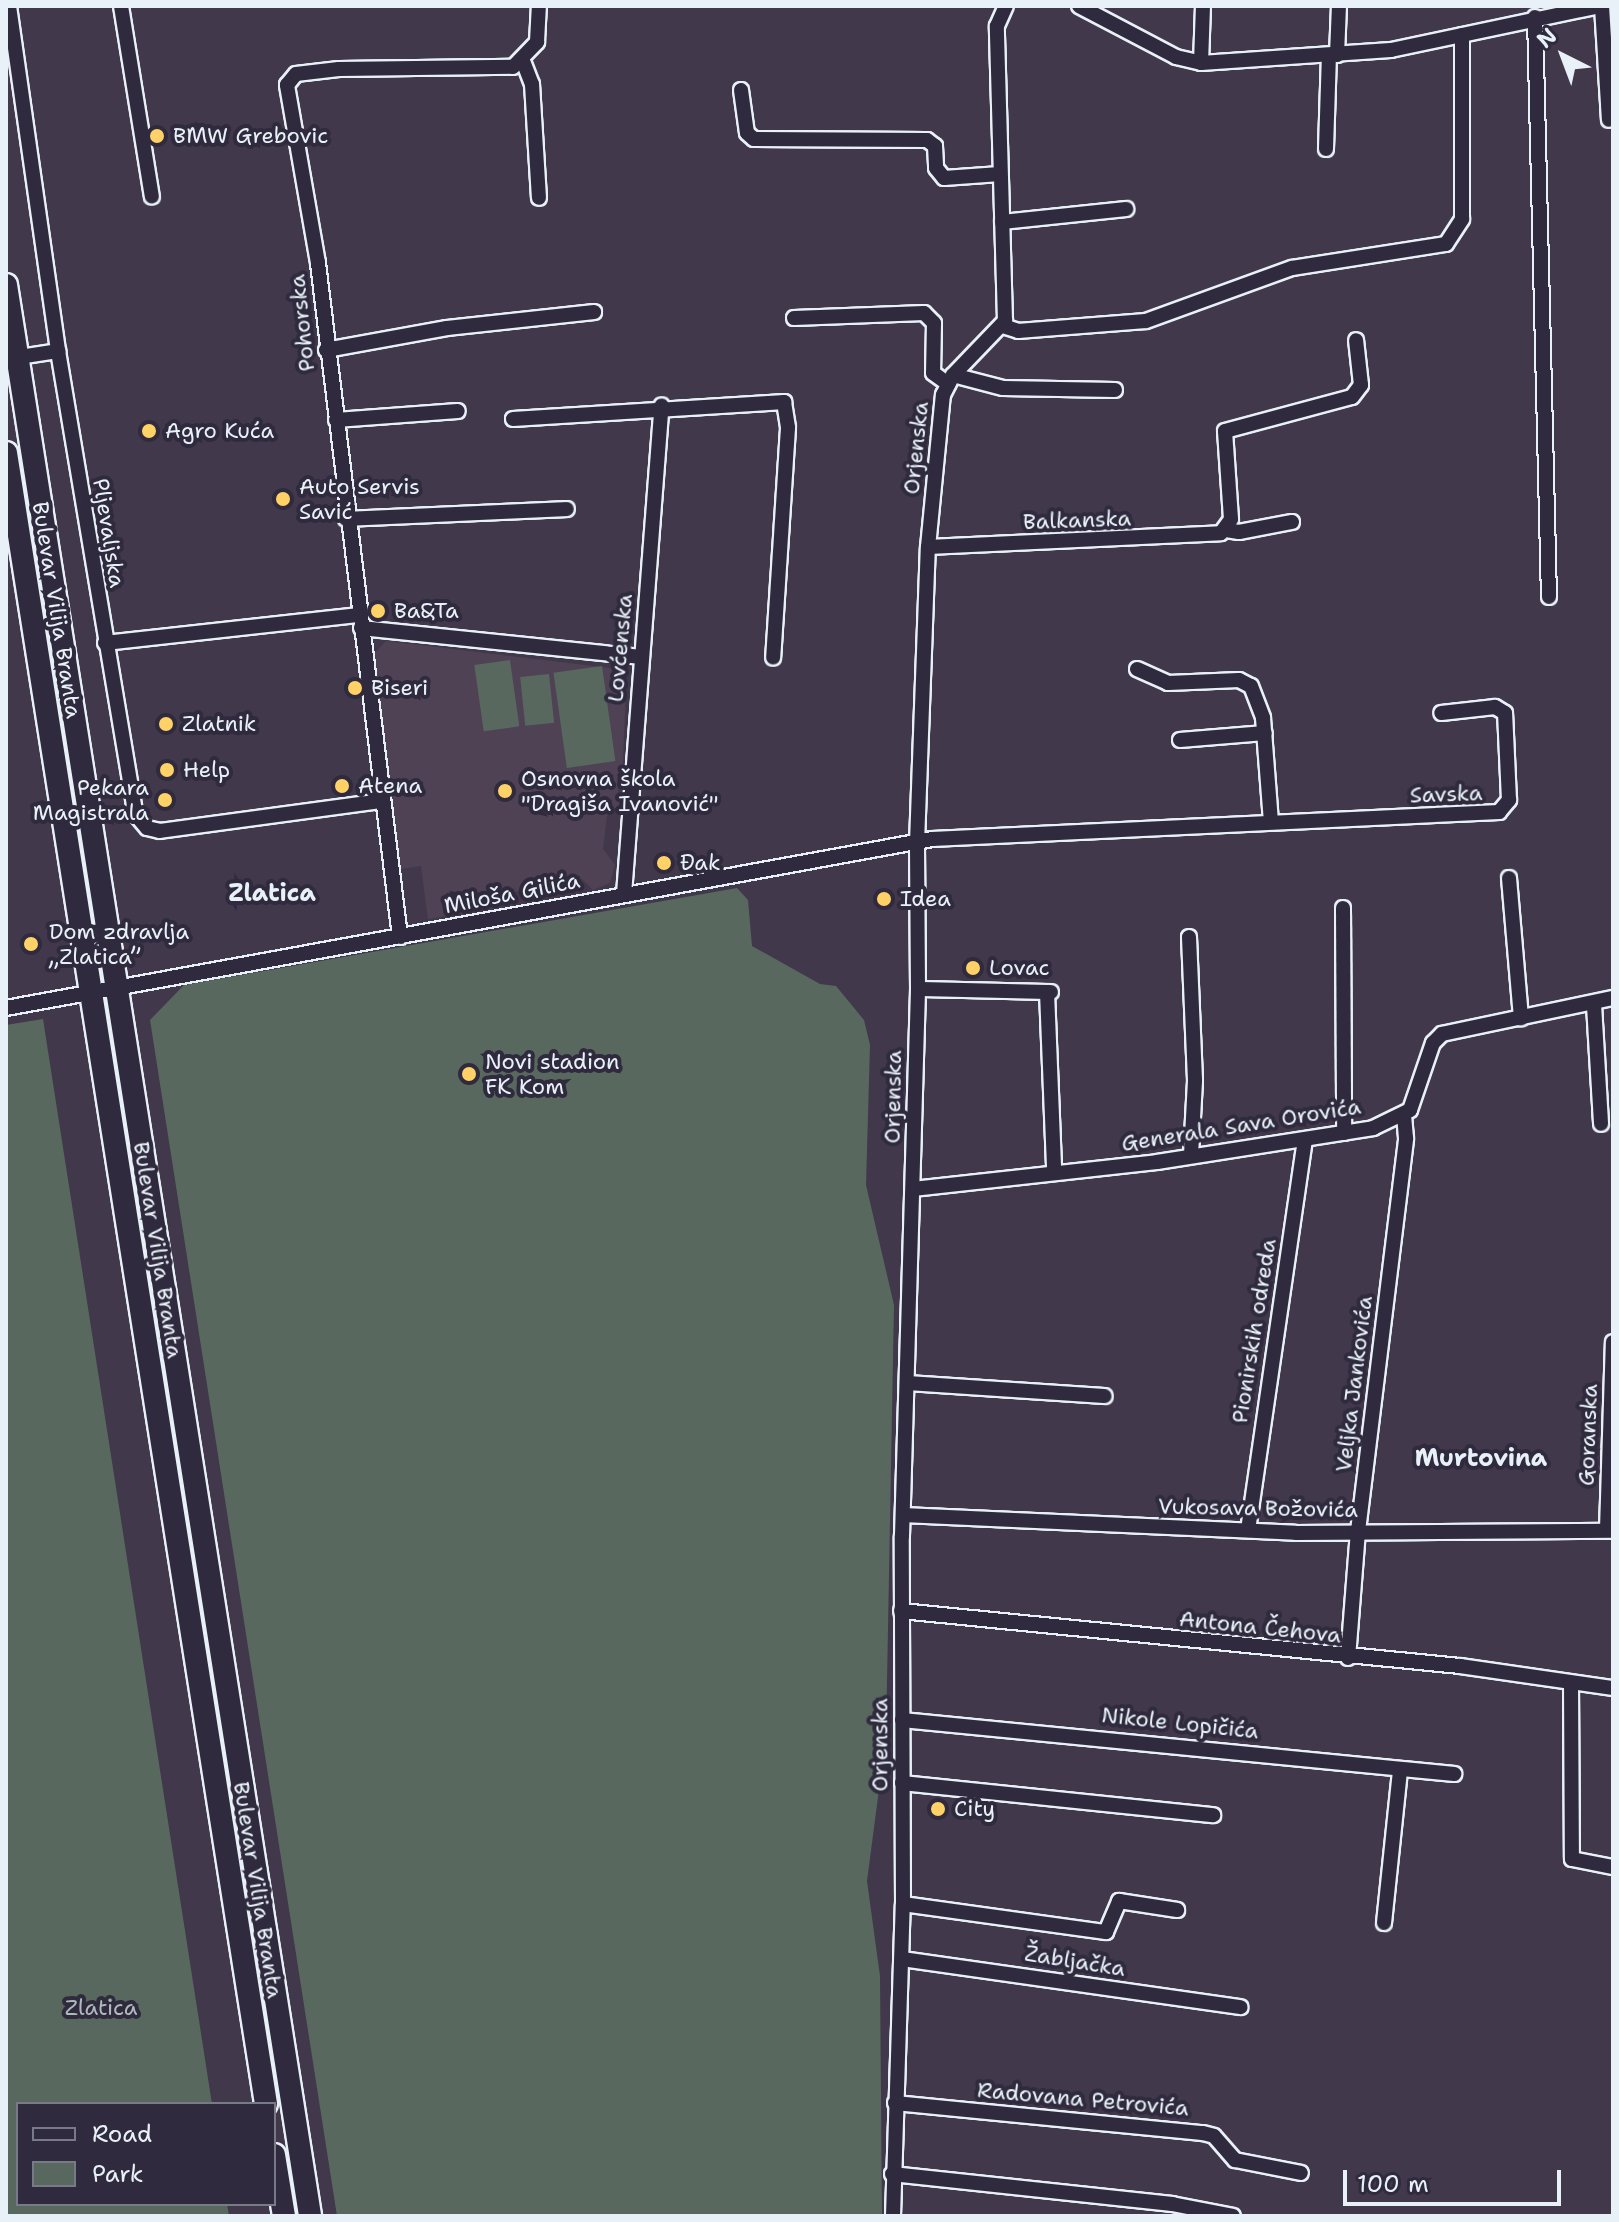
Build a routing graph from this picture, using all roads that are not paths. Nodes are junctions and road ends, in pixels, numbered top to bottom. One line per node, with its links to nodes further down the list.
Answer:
1 (9, 6): 28 (street, Pljevaljska)
2 (121, 6): 18 (street)
3 (539, 6): 12 (street)
4 (1006, 6): 17 (street)
5 (1079, 6): 13 (street)
6 (1203, 6): 13 (street)
7 (1339, 6): 11 (street)
8 (1601, 6): 9 (street); 15 (street)
9 (1535, 17): 10 (street); 42 (street)
10 (1462, 35): 11 (street); 25 (street)
11 (1333, 55): 13 (street); 16 (street)
12 (523, 61): 19 (street); 27 (street, Pohorska)
13 (1201, 63)
14 (741, 90): 17 (street)
15 (1609, 120)
16 (1326, 149)
17 (1000, 174): 21 (street)
18 (152, 197)
19 (539, 198)
20 (1126, 209): 21 (street)
21 (1002, 222): 25 (street)
22 (6, 285): 29 (main road, Bulevar Vilija Branta)
23 (594, 312): 27 (street)
24 (794, 318): 30 (street)
25 (1003, 326): 30 (street)
26 (1356, 340): 40 (street)
27 (326, 350): 35 (street, Pohorska)
28 (58, 351): 29 (street); 44 (street, Pljevaljska)
29 (12, 359): 59 (main road, Bulevar Vilija Branta)
30 (950, 380): 31 (street); 41 (street, Orjenska)
31 (1115, 390)
32 (662, 405): 34 (street); 45 (street, Lovćenska); 46 (street)
33 (458, 411): 35 (street)
34 (513, 419)
35 (336, 420): 38 (street, Pohorska)
36 (6, 453): 61 (main road, Bulevar Vilija Branta)
37 (567, 509): 38 (street)
38 (346, 519): 43 (street, Pohorska)
39 (1292, 522): 40 (street, Balkanska)
40 (1226, 530): 41 (street, Balkanska)
41 (928, 547): 53 (street, Orjenska)
42 (1549, 597)
43 (360, 622): 44 (street); 45 (street); 51 (street, Pohorska)
44 (105, 643): 51 (street, Pljevaljska)
45 (642, 657): 55 (street, Lovćenska)
46 (773, 658)
47 (1137, 669): 49 (street)
48 (1441, 713): 52 (street, Savska)
49 (1265, 733): 50 (street); 52 (street)
50 (1180, 740)
51 (381, 801): 57 (street, Pohorska)
52 (1271, 821): 53 (street, Savska)
53 (917, 843): 55 (street, Miloša Gilića); 60 (street, Orjenska)
54 (1509, 878): 65 (street)
55 (624, 894): 57 (street, Miloša Gilića)
56 (1343, 908): 68 (street)
57 (400, 937): 59 (street, Miloša Gilića)
58 (1189, 937): 70 (street)
59 (116, 988): 61 (street, Miloša Gilića); 101 (main road, Bulevar Vilija Branta)
60 (918, 989): 71 (street); 72 (street, Orjenska)
61 (91, 992): 64 (street, Miloša Gilića); 95 (main road, Bulevar Vilija Branta)
62 (1613, 998): 63 (street)
63 (1594, 1005): 65 (street); 67 (street)
64 (6, 1008)
65 (1521, 1018): 66 (street)
66 (1404, 1116): 68 (street, Generala Sava Orovića); 79 (street, Veljka Jankovića)
67 (1601, 1124)
68 (1344, 1133): 69 (street, Generala Sava Orovića)
69 (1305, 1140): 70 (street, Generala Sava Orovića); 77 (street, Pionirskih odreda)
70 (1191, 1155): 71 (street, Generala Sava Orovića)
71 (1054, 1170): 72 (street, Generala Sava Orovića)
72 (913, 1189): 74 (street, Orjenska)
73 (1613, 1342): 78 (street, Goranska)
74 (907, 1383): 75 (street); 76 (street, Orjenska)
75 (1105, 1396)
76 (903, 1515): 77 (street, Vukosava Božovića); 80 (street, Orjenska)
77 (1248, 1530): 79 (street, Vukosava Božovića)
78 (1610, 1530): 79 (street, Vukosava Božovića)
79 (1358, 1531): 81 (street, Veljka Jankovića)
80 (901, 1611): 81 (street, Antona Čehova); 84 (street, Orjenska)
81 (1348, 1658): 82 (street, Antona Čehova)
82 (1571, 1683): 83 (street, Antona Čehova); 89 (street)
83 (1613, 1688)
84 (902, 1720): 85 (street, Nikole Lopičića); 87 (street, Orjenska)
85 (1400, 1771): 86 (street, Nikole Lopičića); 92 (street)
86 (1454, 1774)
87 (902, 1783): 88 (street); 90 (street, Orjenska)
88 (1213, 1815)
89 (1613, 1867)
90 (903, 1904): 91 (street); 93 (street, Orjenska)
91 (1177, 1910)
92 (1384, 1923)
93 (902, 1959): 94 (street, Žabljačka); 96 (street, Orjenska)
94 (1241, 2007)
95 (266, 2102)
96 (895, 2103): 98 (street, Radovana Petrovića); 99 (street, Orjenska)
97 (276, 2167): 100 (main road)
98 (1301, 2173)
99 (892, 2174): 102 (street, Orjenska); 103 (street)
100 (284, 2216)
101 (310, 2216)
102 (893, 2216)
103 (1233, 2216)

